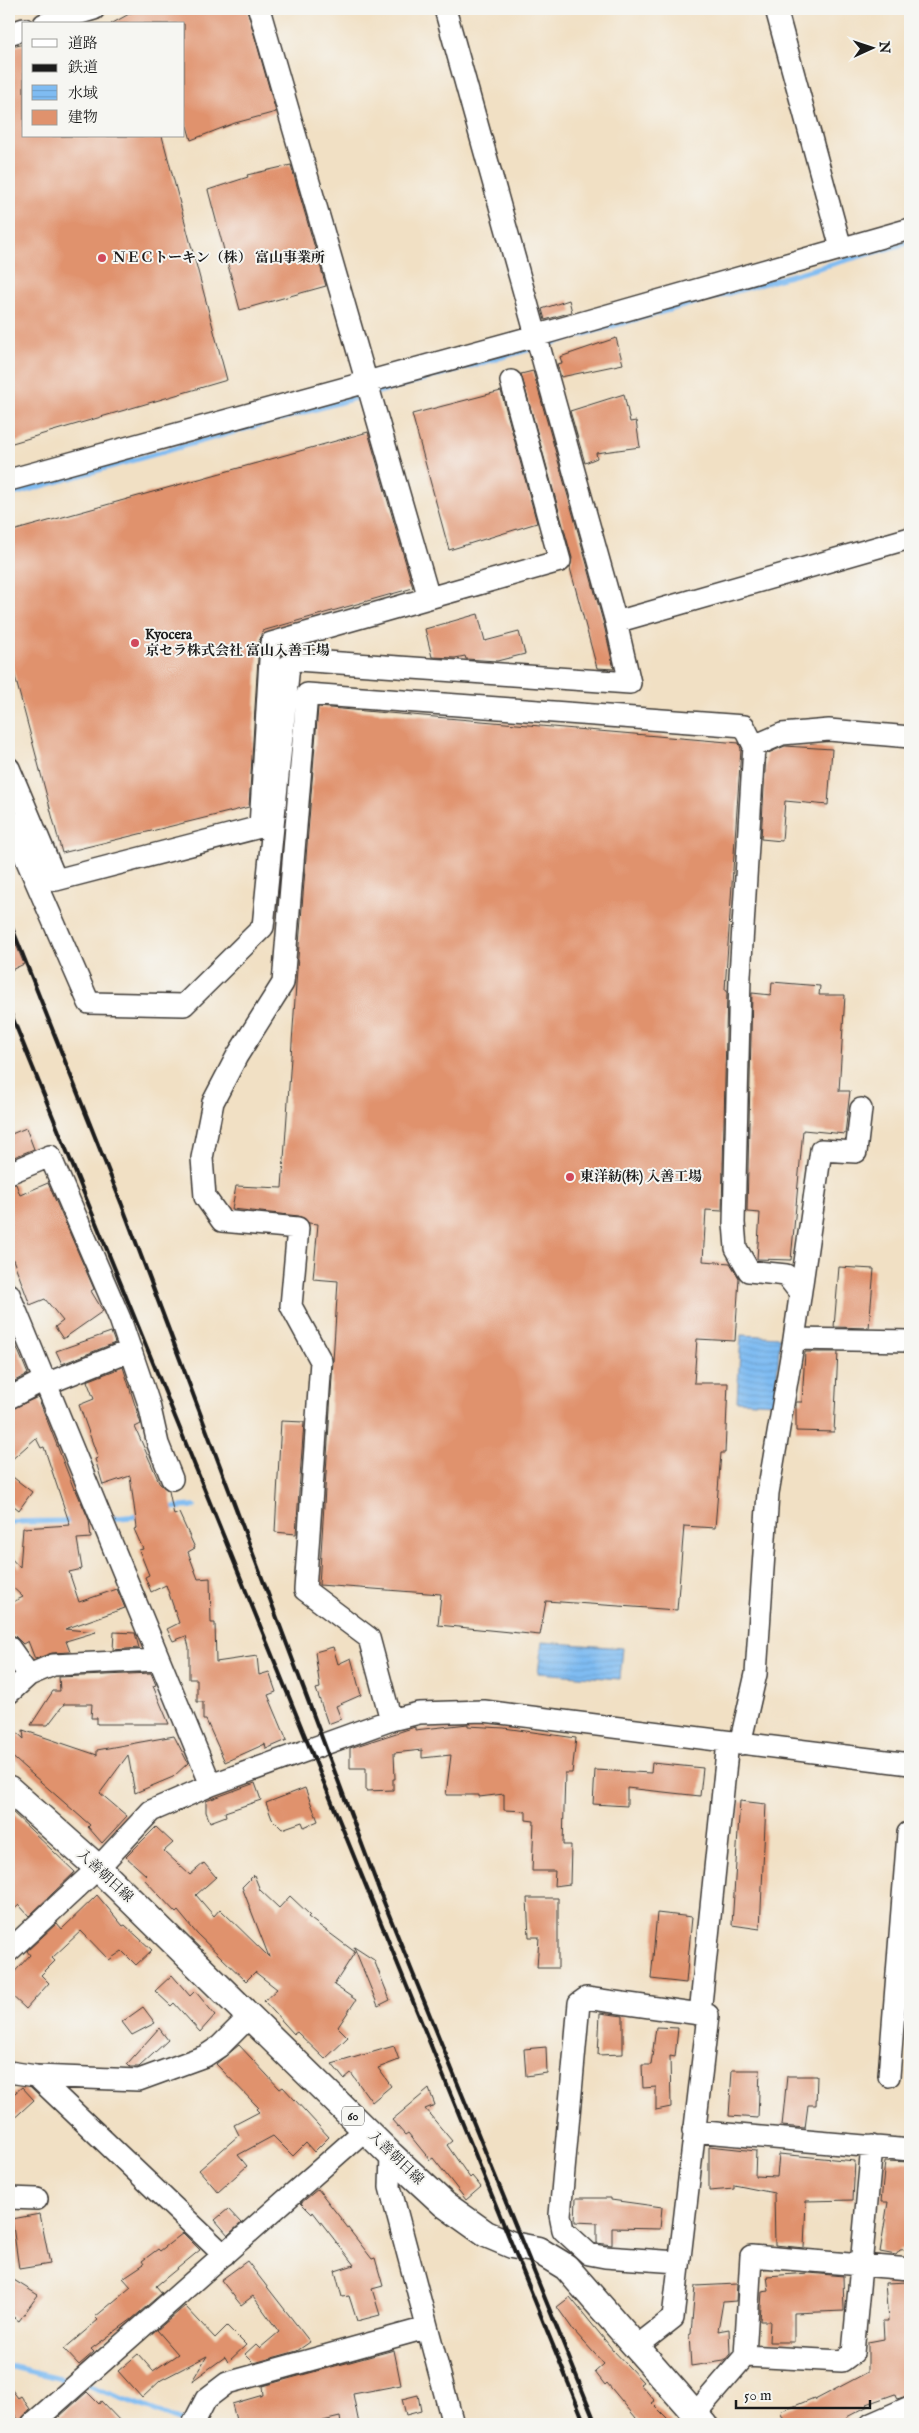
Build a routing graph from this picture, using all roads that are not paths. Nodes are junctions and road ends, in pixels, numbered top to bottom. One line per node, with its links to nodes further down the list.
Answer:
1 (94, 9): 5 (street)
2 (259, 9): 12 (street)
3 (444, 9): 10 (street)
4 (776, 9): 9 (street)
5 (51, 22)
6 (22, 30): 7 (street)
7 (9, 34)
8 (910, 229): 9 (street)
9 (841, 248): 10 (street)
10 (535, 336): 12 (street); 16 (street)
11 (511, 381): 15 (street)
12 (366, 382): 13 (street); 15 (street)
13 (9, 480)
14 (910, 538): 16 (street)
15 (429, 598): 19 (street)
16 (616, 622): 20 (street)
17 (910, 737): 18 (street)
18 (754, 746): 23 (street); 35 (street)
19 (9, 768)
20 (9, 820)
21 (861, 1109): 23 (street)
22 (9, 1172): 27 (street)
23 (800, 1293): 25 (street)
24 (9, 1294): 28 (street)
25 (794, 1339): 26 (street); 36 (street)
26 (910, 1341)
27 (131, 1350): 28 (street); 30 (street)
28 (44, 1382): 29 (street); 32 (street)
29 (9, 1398)
30 (172, 1480)
31 (9, 1647): 33 (street)
32 (159, 1660): 33 (street); 38 (street)
33 (29, 1675): 34 (street)
34 (9, 1693)
35 (391, 1720): 36 (street); 38 (street)
36 (734, 1743): 37 (street); 43 (street)
37 (910, 1764)
38 (211, 1785): 41 (street)
39 (9, 1789): 41 (main road, 入善朝日線 / 60)
40 (910, 1834): 47 (street)
41 (98, 1868): 42 (street); 44 (main road, 入善朝日線 / 60)
42 (9, 1951)
43 (700, 2014): 49 (street); 56 (street)
44 (250, 2016): 46 (street); 48 (main road, 入善朝日線 / 60)
45 (9, 2072): 46 (street)
46 (36, 2076): 55 (street)
47 (889, 2076)
48 (366, 2129): 52 (main road, 入善朝日線 / 60); 55 (street)
49 (693, 2131): 50 (street); 56 (street)
50 (872, 2146): 51 (street); 57 (street)
51 (910, 2150)
52 (391, 2155): 59 (street); 60 (main road, 入善朝日線 / 60)
53 (9, 2198): 54 (street)
54 (37, 2198)
55 (224, 2255): 64 (street)
56 (678, 2262): 60 (street)
57 (862, 2265): 58 (street); 61 (street); 61 (street)
58 (910, 2269)
59 (426, 2328): 65 (street); 66 (street)
60 (636, 2347): 63 (main road, 入善朝日線 / 60)
61 (745, 2356): 63 (street)
62 (910, 2407): 67 (street)
63 (699, 2419)
64 (32, 2424)
65 (193, 2424)
66 (453, 2424)
67 (871, 2424)

